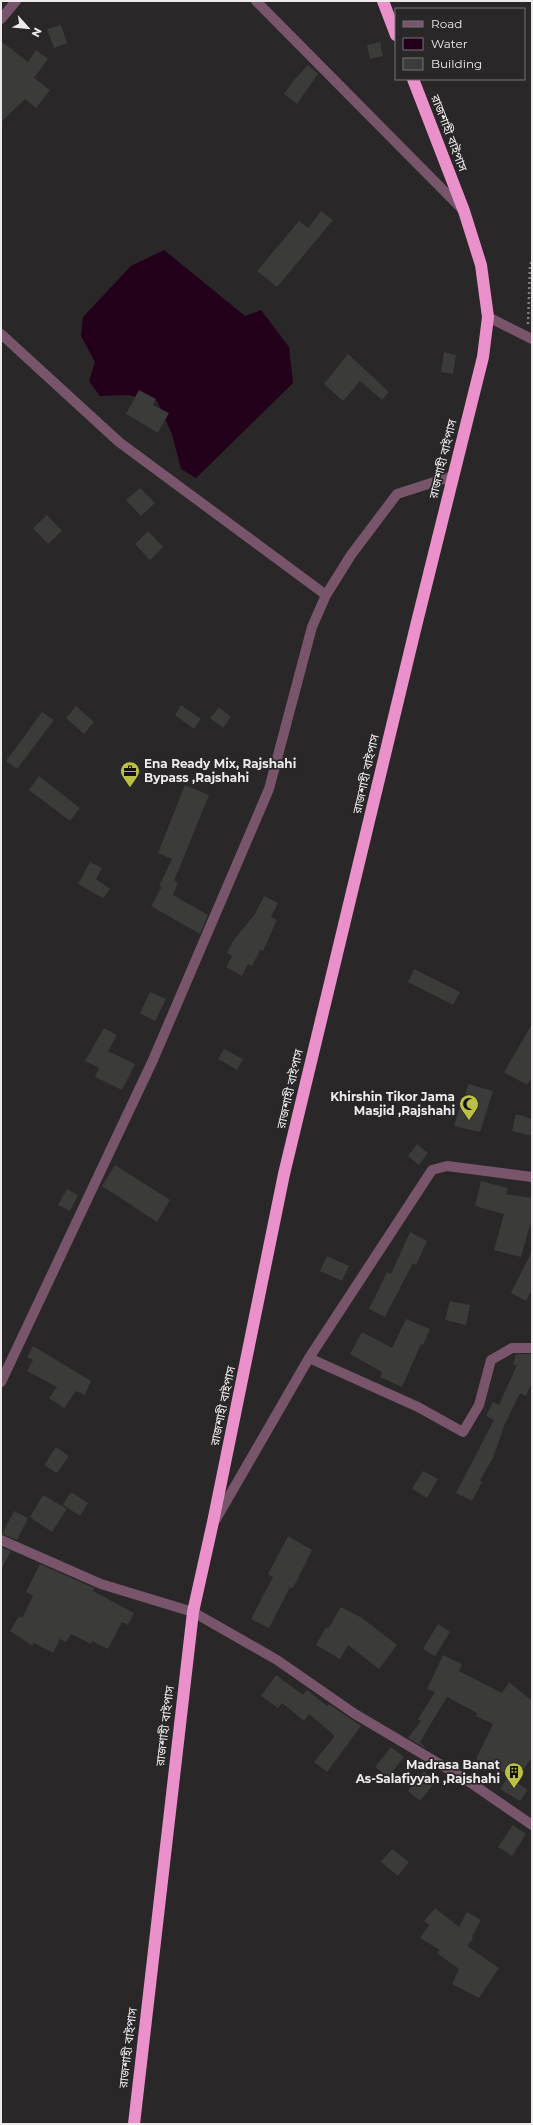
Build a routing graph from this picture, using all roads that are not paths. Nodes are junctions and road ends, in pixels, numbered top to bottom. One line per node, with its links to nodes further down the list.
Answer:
1 (16, 1): 4 (street)
2 (256, 1): 7 (street)
3 (383, 1): 5 (highway)
4 (1, 20)
5 (395, 32)
6 (413, 80): 7 (highway, রাজশাহী বাইপাস)
7 (464, 211): 8 (highway, রাজশাহী বাইপাস)
8 (488, 318): 10 (street); 11 (highway, রাজশাহী বাইপাস)
9 (1, 334): 12 (street)
10 (532, 338)
11 (453, 476): 12 (street); 17 (highway, রাজশাহী বাইপাস)
12 (326, 595): 16 (street)
13 (532, 1177): 15 (street)
14 (532, 1348): 15 (street)
15 (309, 1358): 17 (street)
16 (1, 1382)
17 (213, 1522): 19 (highway, রাজশাহী বাইপাস)
18 (1, 1540): 19 (street)
19 (192, 1612): 20 (street); 21 (highway, রাজশাহী বাইপাস)
20 (532, 1825)
21 (134, 2124)

